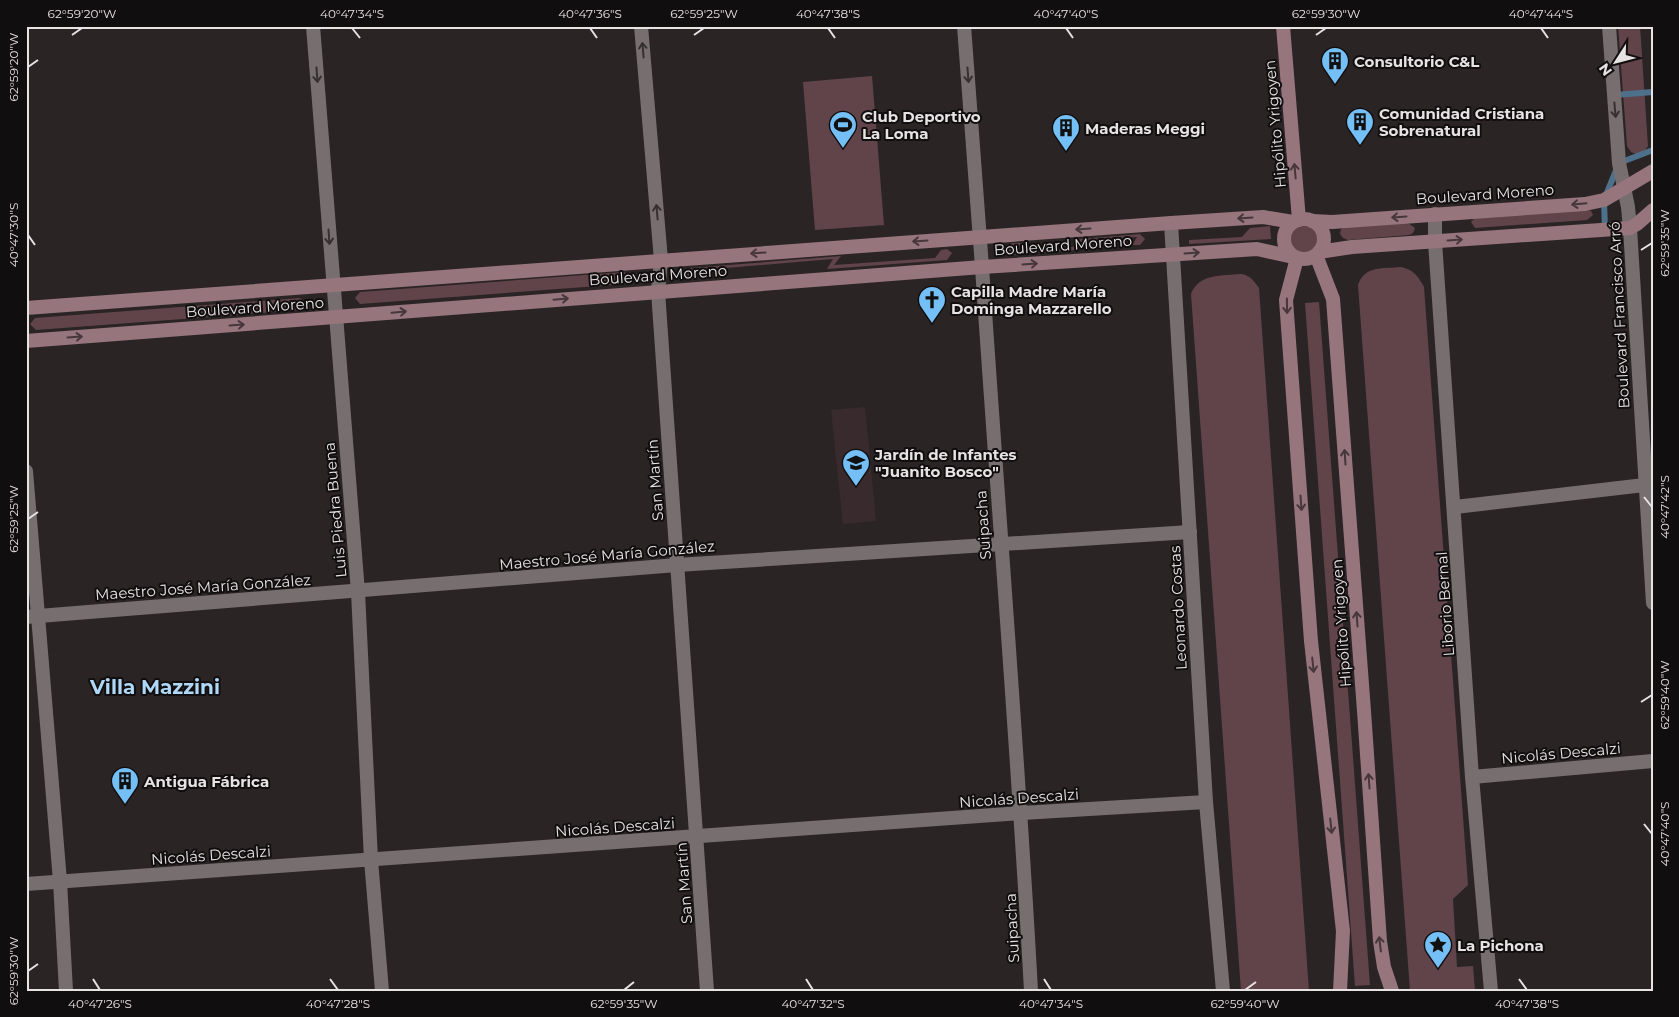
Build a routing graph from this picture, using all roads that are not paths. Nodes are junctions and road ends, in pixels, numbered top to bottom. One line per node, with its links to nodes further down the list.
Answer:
1 (313, 26): 20 (street, Luis Piedra Buena, one-way to 20)
2 (641, 26): 18 (street, San Martín, one-way to 2)
3 (964, 26): 13 (street, Suipacha, one-way to 13)
4 (1284, 26): 10 (main road, Hipólito Yrigoyen, one-way to 4)
5 (1609, 26): 7 (street, Boulevard Francisco Arró, one-way to 7)
6 (1653, 171): 7 (main road, Boulevard Moreno)
7 (1624, 189): 9 (main road, Boulevard Moreno, one-way to 9); 12 (street, Boulevard Francisco Arró)
8 (1653, 210): 12 (main road)
9 (1435, 214): 10 (main road, Boulevard Moreno, one-way to 10); 14 (street, Liborio Bernal)
10 (1301, 221): 11 (main road, Boulevard Moreno, one-way to 11); 16 (main road, Hipólito Yrigoyen); 17 (main road, Hipólito Yrigoyen)
11 (1171, 223): 13 (main road, Boulevard Moreno, one-way to 13); 15 (street, Leonardo Costas)
12 (1630, 228): 14 (main road, one-way to 12); 26 (street, Boulevard Francisco Arró)
13 (980, 236): 18 (main road, Boulevard Moreno, one-way to 18); 19 (street, Suipacha)
14 (1435, 242): 16 (main road); 27 (street, Liborio Bernal)
15 (1172, 254): 17 (main road, Boulevard Moreno, one-way to 17); 19 (main road, Boulevard Moreno, one-way to 15); 28 (street, Leonardo Costas)
16 (1318, 254): 17 (main road); 48 (main road, Hipólito Yrigoyen, one-way to 16)
17 (1295, 257): 47 (main road, Hipólito Yrigoyen, one-way to 47)
18 (661, 260): 20 (main road, Boulevard Moreno); 21 (street, San Martín)
19 (982, 267): 21 (main road, Boulevard Moreno); 29 (street, Suipacha)
20 (332, 286): 22 (main road, Boulevard Moreno); 23 (street, Luis Piedra Buena)
21 (658, 291): 23 (main road, Boulevard Moreno, one-way to 21); 30 (street, San Martín)
22 (26, 308)
23 (336, 317): 24 (main road, Boulevard Moreno, one-way to 23); 31 (street, Luis Piedra Buena)
24 (26, 341)
25 (26, 471): 33 (street)
26 (1649, 484): 27 (street); 32 (street, Boulevard Francisco Arró)
27 (1455, 507): 35 (street, Liborio Bernal)
28 (1190, 532): 29 (street, Maestro José María González); 36 (street, Leonardo Costas)
29 (1000, 545): 30 (street, Maestro José María González); 37 (street, Suipacha)
30 (677, 565): 31 (street, Maestro José María González); 38 (street, San Martín)
31 (358, 592): 33 (street, Maestro José María González); 39 (street, Luis Piedra Buena)
32 (1653, 603)
33 (32, 616): 40 (street)
34 (1653, 761): 35 (street, Nicolás Descalzi)
35 (1472, 777): 49 (street, Liborio Bernal)
36 (1206, 802): 37 (street, Nicolás Descalzi); 46 (street, Leonardo Costas)
37 (1022, 813): 38 (street, Nicolás Descalzi); 45 (street, Suipacha)
38 (697, 837): 39 (street, Nicolás Descalzi); 44 (street, San Martín)
39 (371, 860): 40 (street, Nicolás Descalzi); 43 (street, Luis Piedra Buena)
40 (60, 882): 41 (street, Nicolás Descalzi); 42 (street)
41 (26, 884)
42 (66, 991)
43 (382, 991)
44 (707, 991)
45 (1032, 991)
46 (1223, 991)
47 (1340, 991)
48 (1392, 991)
49 (1490, 991)

